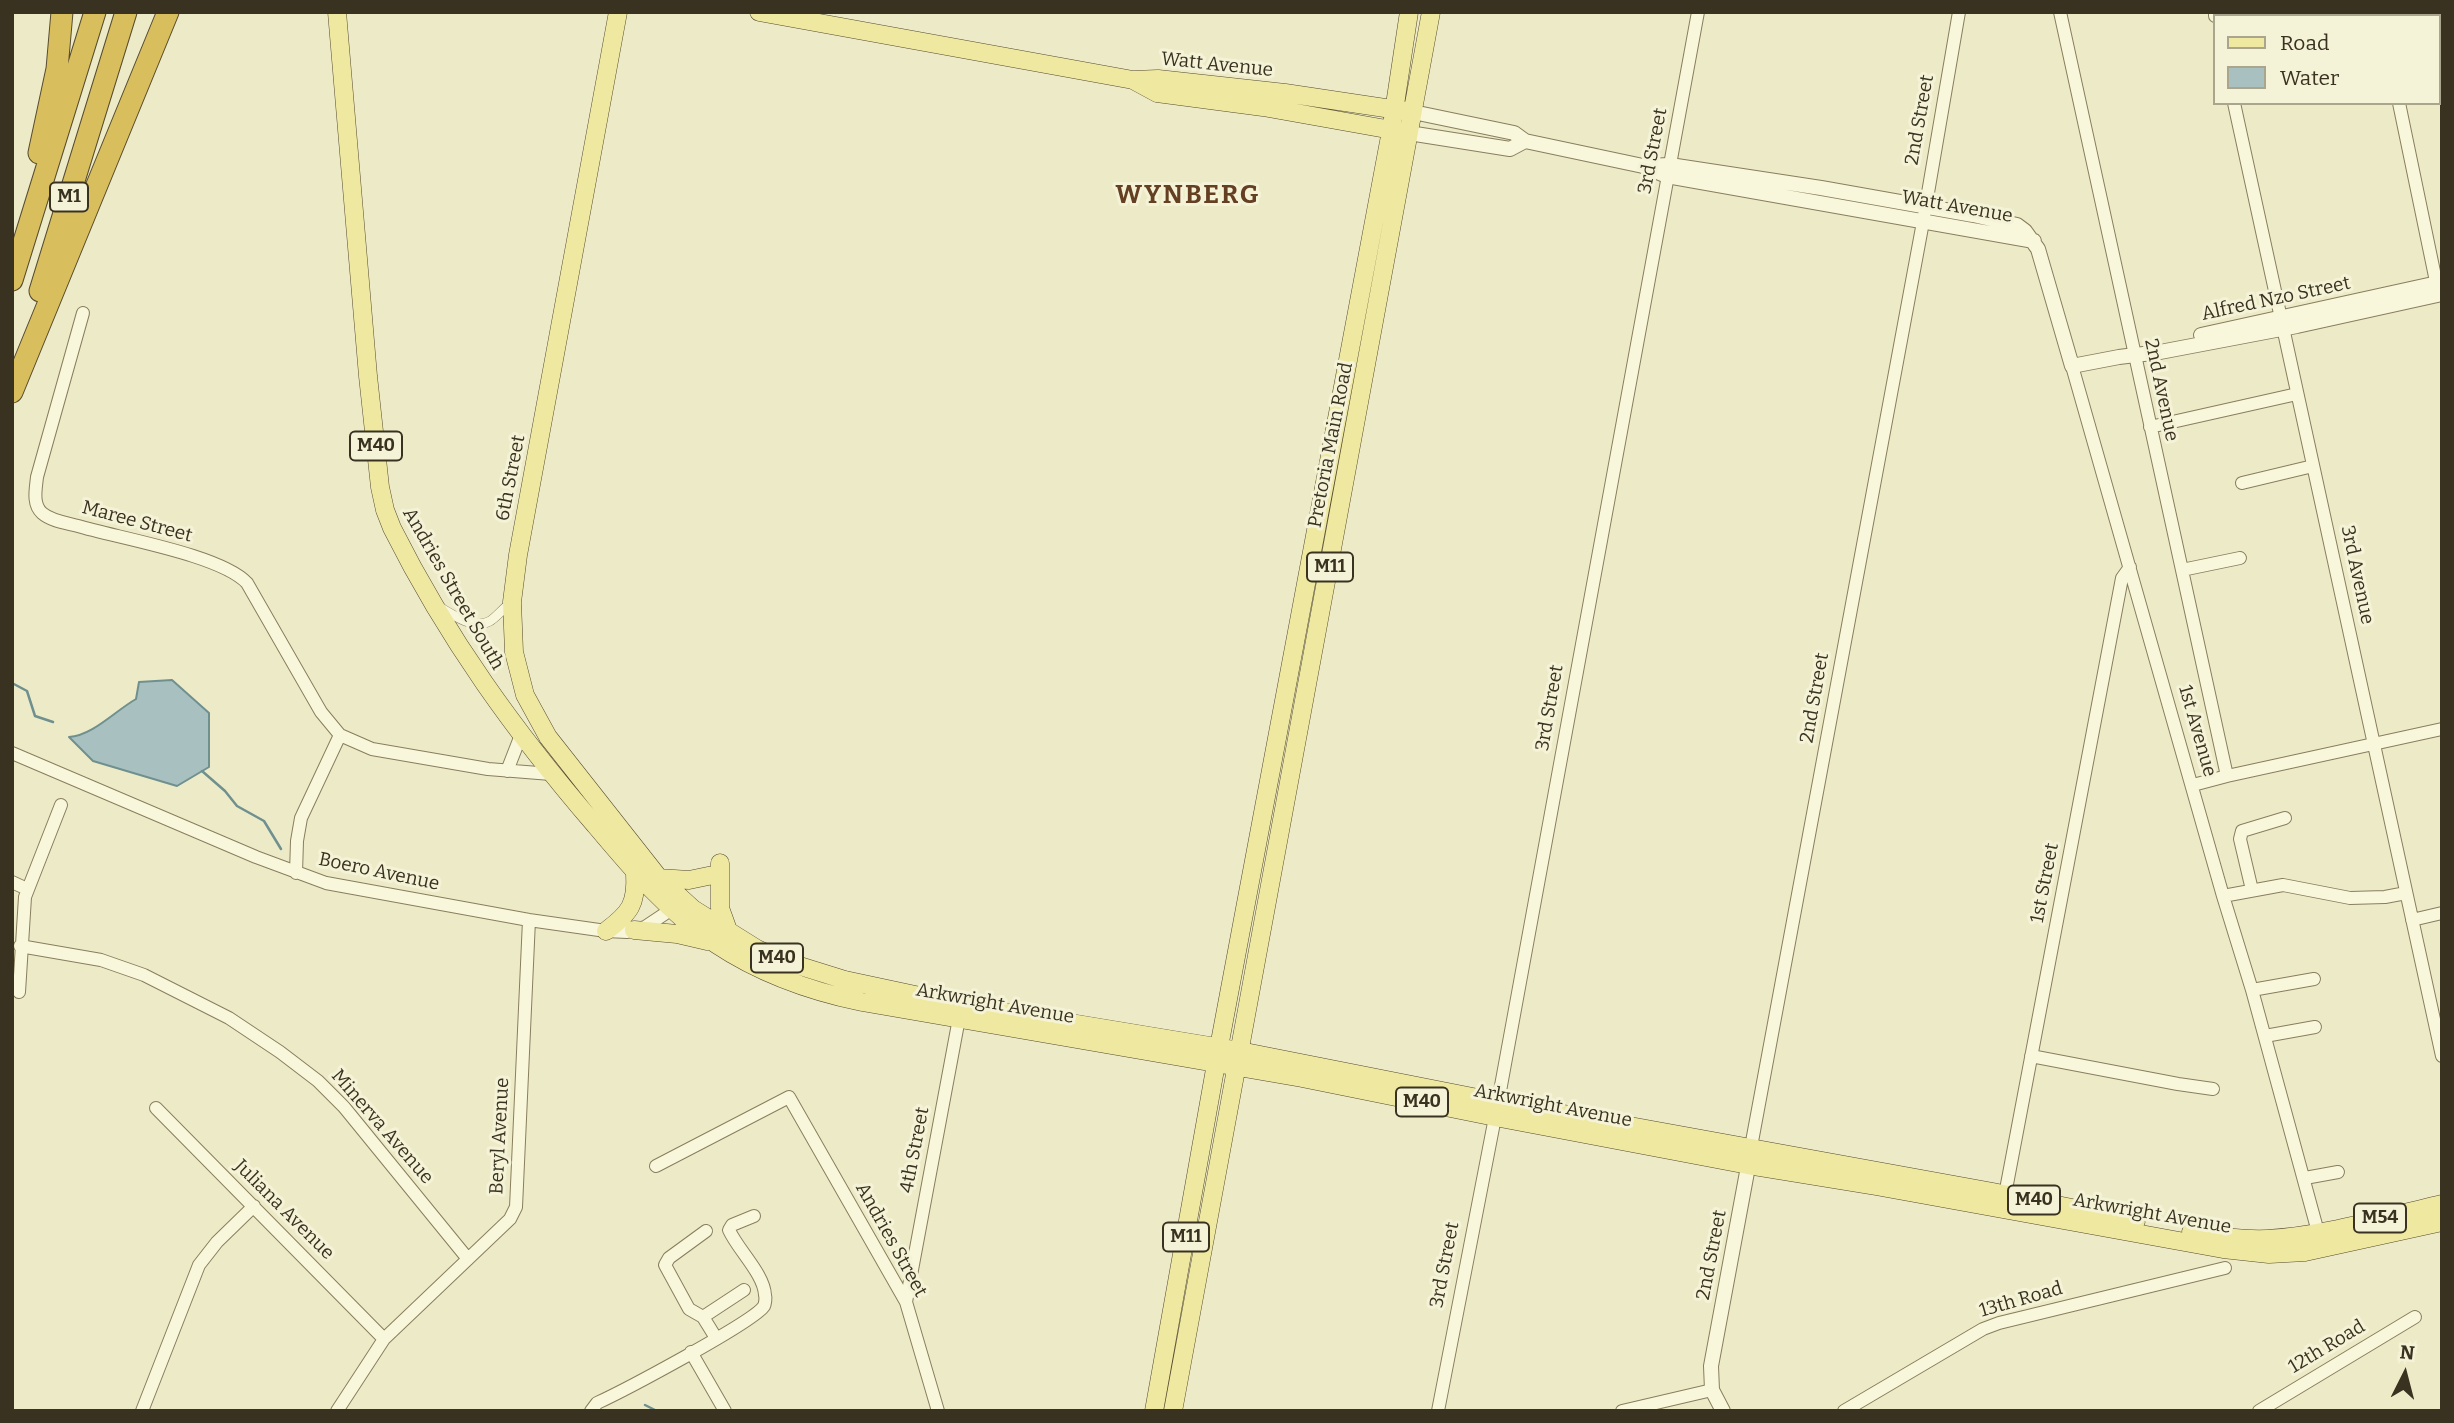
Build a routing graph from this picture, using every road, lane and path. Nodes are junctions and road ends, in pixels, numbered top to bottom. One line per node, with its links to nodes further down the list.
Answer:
1 (62, 12): 24 (highway)
2 (95, 12): 25 (highway, M1)
3 (126, 12): 31 (highway, M1)
4 (168, 12): 32 (highway)
5 (337, 12): 41 (main road, Andries Street South / M40)
6 (618, 12): 40 (main road, 6th Street / M40)
7 (759, 12): 13 (main road, Watt Avenue)
8 (1409, 12): 16 (main road, Pretoria Main Road / M11)
9 (1431, 12): 17 (main road, Pretoria Main Road / M11)
10 (1698, 12): 20 (street, 3rd Street)
11 (1959, 12): 21 (street, 2nd Street)
12 (2060, 12): 29 (street, 2nd Avenue)
13 (1250, 97): 16 (main road, Watt Avenue); 18 (main road, Watt Avenue)
14 (2234, 105): 28 (street, 3rd Avenue)
15 (2399, 105): 26 (street)
16 (1393, 109): 17 (main road, Watt Avenue); 18 (main road, Pretoria Main Road / M11)
17 (1413, 112): 18 (main road, Pretoria Main Road / M11); 19 (street, Watt Avenue)
18 (1400, 132): 19 (street, Watt Avenue); 73 (main road, Pretoria Main Road / M11); 74 (main road, Pretoria Main Road / M11)
19 (1525, 141): 20 (street, Watt Avenue)
20 (1669, 170): 21 (street, Watt Avenue); 22 (street, Watt Avenue); 85 (street, 3rd Street)
21 (1925, 206): 22 (street, 2nd Street); 23 (street, Watt Avenue)
22 (1923, 222): 23 (street, Watt Avenue); 86 (street, 2nd Street)
23 (2034, 241): 30 (street, 1st Avenue)
24 (12, 275)
25 (12, 280)
26 (2440, 289): 28 (street, Alfred Nzo Street)
27 (83, 313): 44 (street, Maree Street)
28 (2281, 323): 29 (street, Alfred Nzo Street); 33 (street, 3rd Avenue)
29 (2133, 354): 30 (street, Alfred Nzo Street); 34 (street, 2nd Avenue)
30 (2072, 366): 38 (street, 1st Avenue)
31 (12, 382)
32 (12, 392)
33 (2297, 394): 34 (street); 35 (street, 3rd Avenue)
34 (2150, 427): 39 (street, 2nd Avenue)
35 (2313, 466): 36 (street); 45 (street, 3rd Avenue)
36 (2242, 483)
37 (2240, 558): 39 (street)
38 (2130, 567): 50 (street, 1st Avenue); 80 (street, 1st Street)
39 (2182, 570): 49 (street, 2nd Avenue)
40 (512, 602): 41 (street); 55 (main road, 6th Street / M40)
41 (434, 603): 43 (main road, Andries Street South / M40)
42 (2442, 729): 45 (street)
43 (521, 734): 47 (street); 48 (main road, Andries Street South / M40)
44 (340, 735): 47 (street, Maree Street); 53 (street)
45 (2374, 743): 49 (street); 59 (street, 3rd Avenue)
46 (12, 753): 53 (street, Boero Avenue)
47 (507, 771): 48 (street, Maree Street)
48 (551, 774): 54 (main road, Andries Street South / M40)
49 (2227, 776): 50 (street)
50 (2193, 785): 60 (street, 1st Avenue)
51 (61, 805): 57 (street)
52 (2285, 818): 58 (street)
53 (296, 873): 63 (street, Boero Avenue)
54 (635, 873): 61 (main road, Andries Street South / M40); 66 (main road)
55 (659, 878): 61 (main road, 6th Street / M40); 67 (main road)
56 (12, 882): 57 (street)
57 (27, 889): 68 (street)
58 (2252, 890): 59 (street); 60 (street)
59 (2406, 893): 64 (street, 3rd Avenue)
60 (2223, 896): 70 (street, 1st Avenue)
61 (678, 905): 65 (street, Boero Avenue); 67 (main road, Arkwright Avenue / M40)
62 (2442, 913): 64 (street)
63 (529, 920): 66 (street, Boero Avenue); 97 (street, Beryl Avenue)
64 (2412, 920): 81 (street, 3rd Avenue)
65 (634, 930): 66 (street, Boero Avenue); 67 (main road)
66 (606, 931)
67 (723, 939): 72 (main road, Arkwright Avenue / M40)
68 (20, 946): 71 (street); 97 (street, Minerva Avenue)
69 (2314, 979): 70 (street)
70 (2252, 990): 76 (street, 1st Avenue)
71 (19, 992)
72 (960, 1012): 77 (main road, Arkwright Avenue / M40); 78 (main road, Arkwright Avenue / M40); 100 (street, 4th Street)
73 (1225, 1018): 77 (main road); 78 (main road, Pretoria Main Road / M11)
74 (1246, 1022): 79 (main road); 82 (main road, Pretoria Main Road / M11)
75 (2315, 1027): 76 (street)
76 (2265, 1036): 89 (street, 1st Avenue)
77 (1195, 1044): 78 (main road, Arkwright Avenue / M40)
78 (1218, 1055): 82 (main road, Arkwright Avenue / M40); 112 (main road, M11)
79 (1266, 1056): 82 (main road, Arkwright Avenue / M40); 85 (main road, Arkwright Avenue / M40)
80 (2031, 1056): 83 (street); 90 (street, 1st Street)
81 (2442, 1056)
82 (1239, 1059): 85 (main road, Arkwright Avenue / M40); 113 (main road, M11)
83 (2213, 1089)
84 (156, 1108): 92 (street, Juliana Avenue)
85 (1496, 1110): 86 (main road, Arkwright Avenue / M40); 114 (street, 3rd Street)
86 (1750, 1156): 90 (main road, Arkwright Avenue / M40); 106 (street, 2nd Street)
87 (656, 1166): 100 (street, Andries Street)
88 (2338, 1172): 89 (street)
89 (2305, 1178): 96 (street, 1st Avenue)
90 (2004, 1201): 96 (main road, Arkwright Avenue / M40)
91 (2442, 1203): 96 (main road, M54)
92 (254, 1206): 104 (street, Juliana Avenue); 107 (street)
93 (754, 1216): 103 (street)
94 (2442, 1222): 96 (main road, M54)
95 (706, 1231): 101 (street)
96 (2321, 1241)
97 (468, 1259): 104 (street, Beryl Avenue)
98 (2225, 1268): 117 (street, 13th Road)
99 (744, 1290): 101 (street)
100 (906, 1302): 111 (street, Andries Street)
101 (703, 1317): 103 (street)
102 (2414, 1317): 118 (street, 12th Road)
103 (716, 1338): 105 (street)
104 (384, 1339): 108 (street, Beryl Avenue)
105 (691, 1352): 109 (street); 110 (street)
106 (1712, 1390): 115 (street); 116 (street)
107 (142, 1411)
108 (337, 1411)
109 (592, 1411)
110 (726, 1411)
111 (938, 1411)
112 (1154, 1411)
113 (1173, 1411)
114 (1438, 1411)
115 (1622, 1411)
116 (1723, 1411)
117 (1844, 1411)
118 (2259, 1411)

